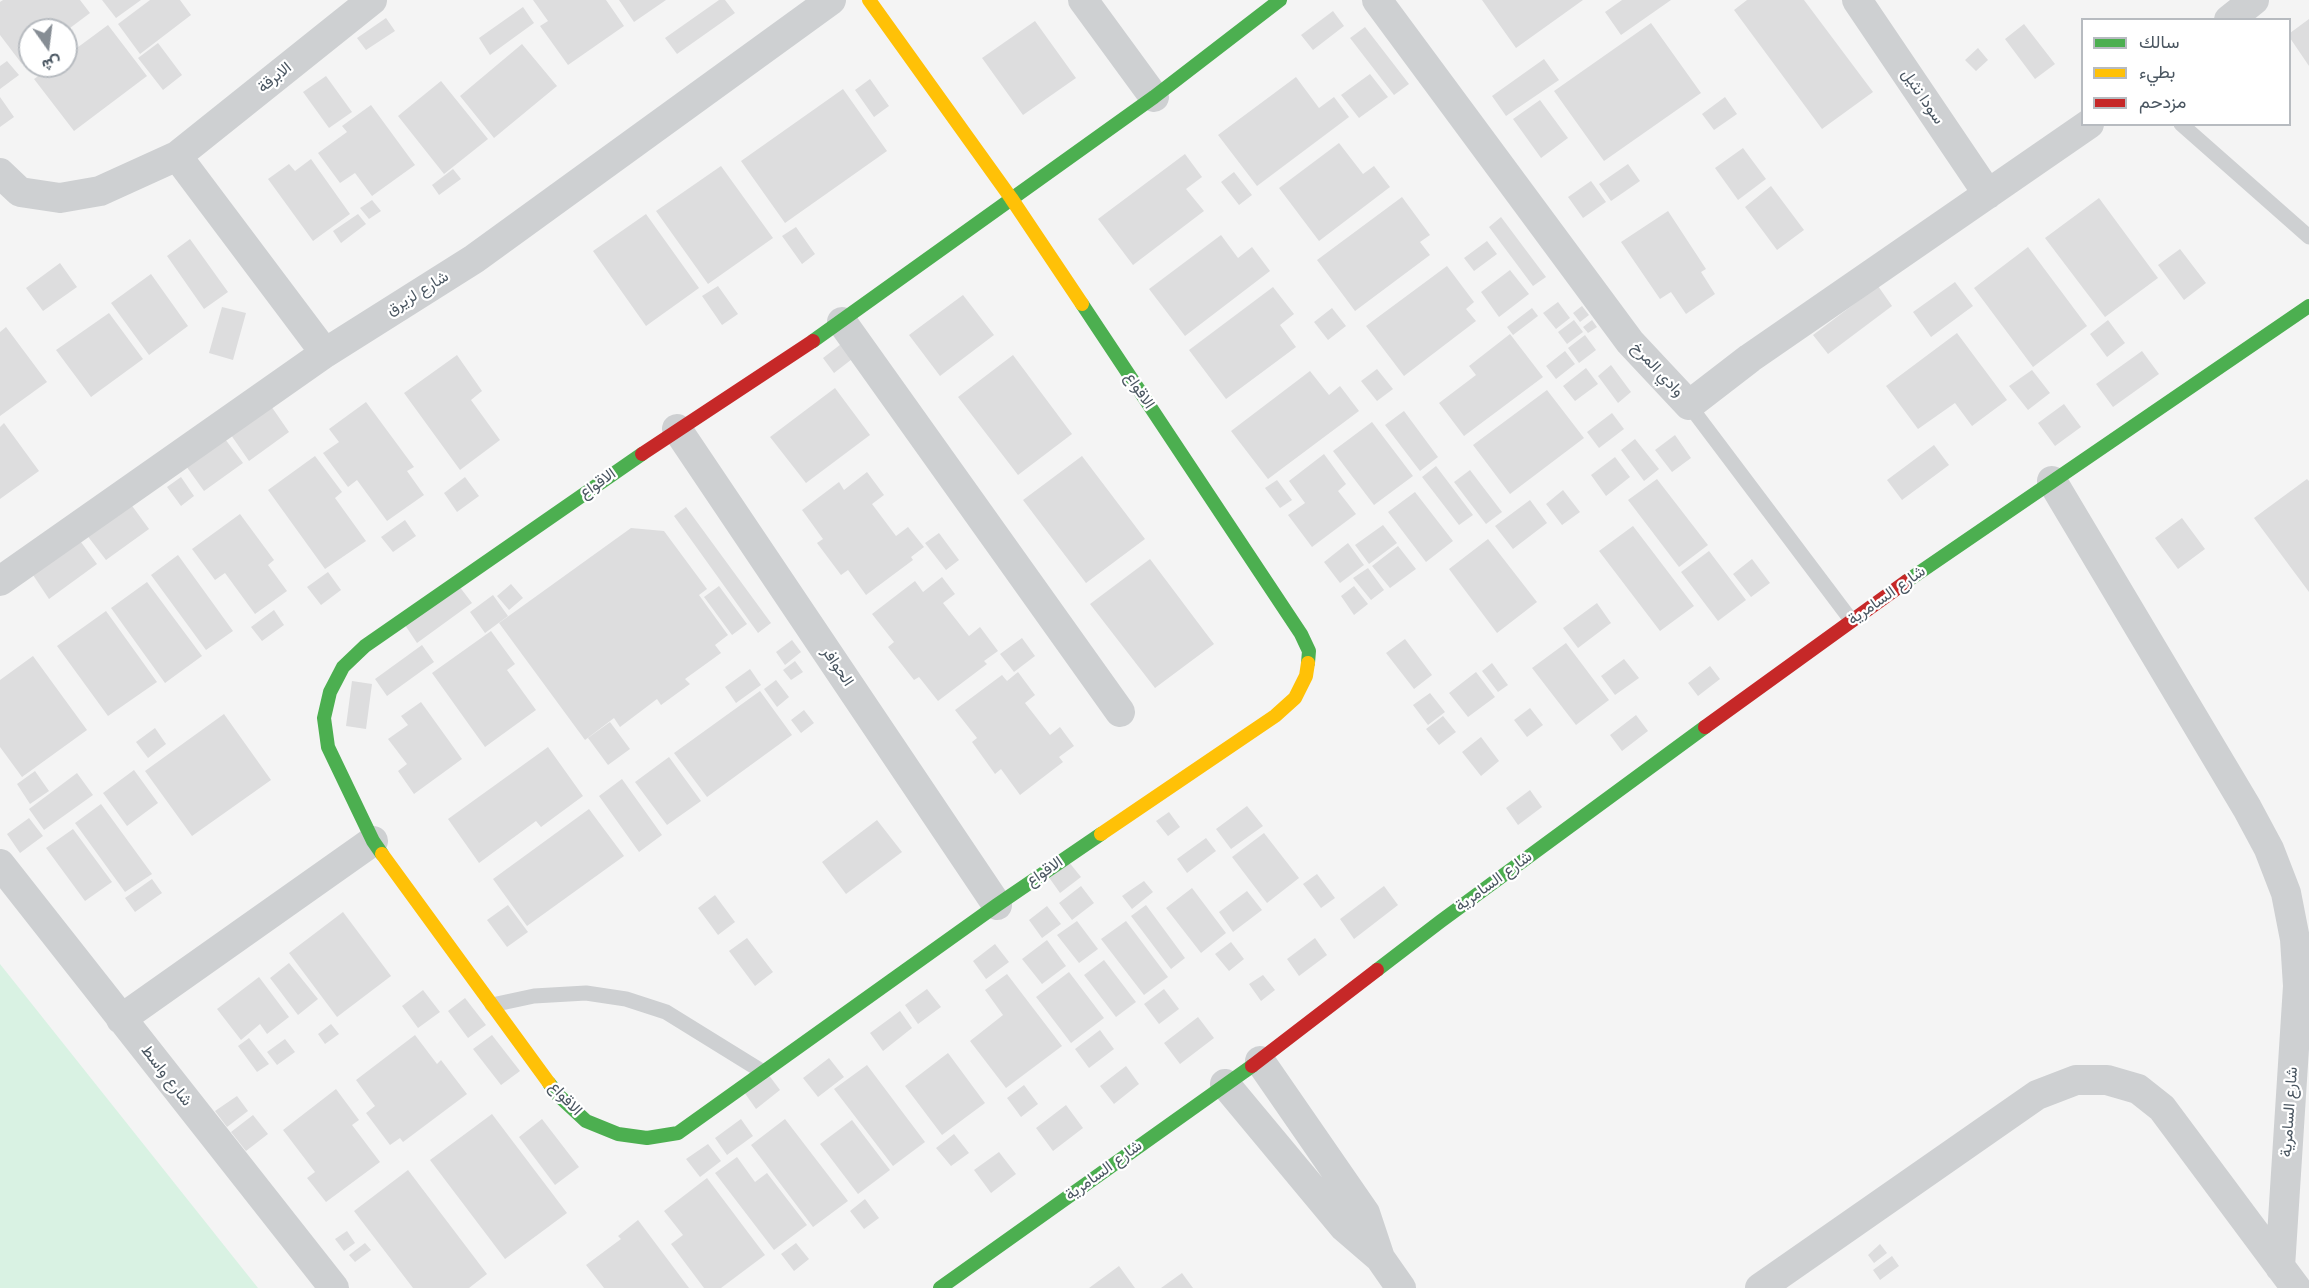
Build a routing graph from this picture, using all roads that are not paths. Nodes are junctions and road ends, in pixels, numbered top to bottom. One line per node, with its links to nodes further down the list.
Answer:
1 (831, 0): 20 (street, شارع لزيرق)
2 (869, 0): 16 (street, الاقواع)
3 (1083, 0): 10 (street)
4 (1280, 0): 10 (street)
5 (1377, 0): 21 (street, وادي المرخ)
6 (1857, 0): 15 (street, سودا نثيل)
7 (2254, 0): 9 (street)
8 (368, 1): 13 (street, الابرقة)
9 (2232, 18)
10 (1154, 97): 16 (street)
11 (2086, 126): 15 (street, وادي المرخ)
12 (2183, 126): 17 (lane)
13 (177, 156): 14 (street, الابرقة); 20 (street)
14 (0, 173)
15 (1988, 194): 21 (street, وادي المرخ)
16 (1011, 198): 19 (street, الاقواع); 29 (street, الاقواع)
17 (2309, 237)
18 (2309, 306): 23 (street, شارع السامرية)
19 (842, 322): 22 (street, الاقواع); 26 (street)
20 (325, 353): 24 (street, شارع لزيرق)
21 (1689, 405): 25 (lane)
22 (676, 429): 27 (street, الاقواع); 29 (street, الحوافر)
23 (2052, 481): 25 (street, شارع السامرية); 36 (street, شارع السامرية)
24 (0, 581)
25 (1851, 620): 32 (street, شارع السامرية)
26 (1120, 712)
27 (373, 841): 30 (street, الاقواع); 31 (street)
28 (0, 864): 31 (street, شارع واسط)
29 (997, 905): 33 (street, الاقواع)
30 (492, 1005): 33 (lane); 33 (street, الاقواع)
31 (121, 1019): 37 (street, شارع واسط)
32 (1260, 1061): 34 (street, شارع السامرية); 35 (street)
33 (763, 1072)
34 (1225, 1084): 35 (street); 38 (street, شارع السامرية)
35 (1380, 1258): 39 (street)
36 (2288, 1277): 40 (street)
37 (334, 1288)
38 (940, 1288)
39 (1401, 1288)
40 (1760, 1288)

